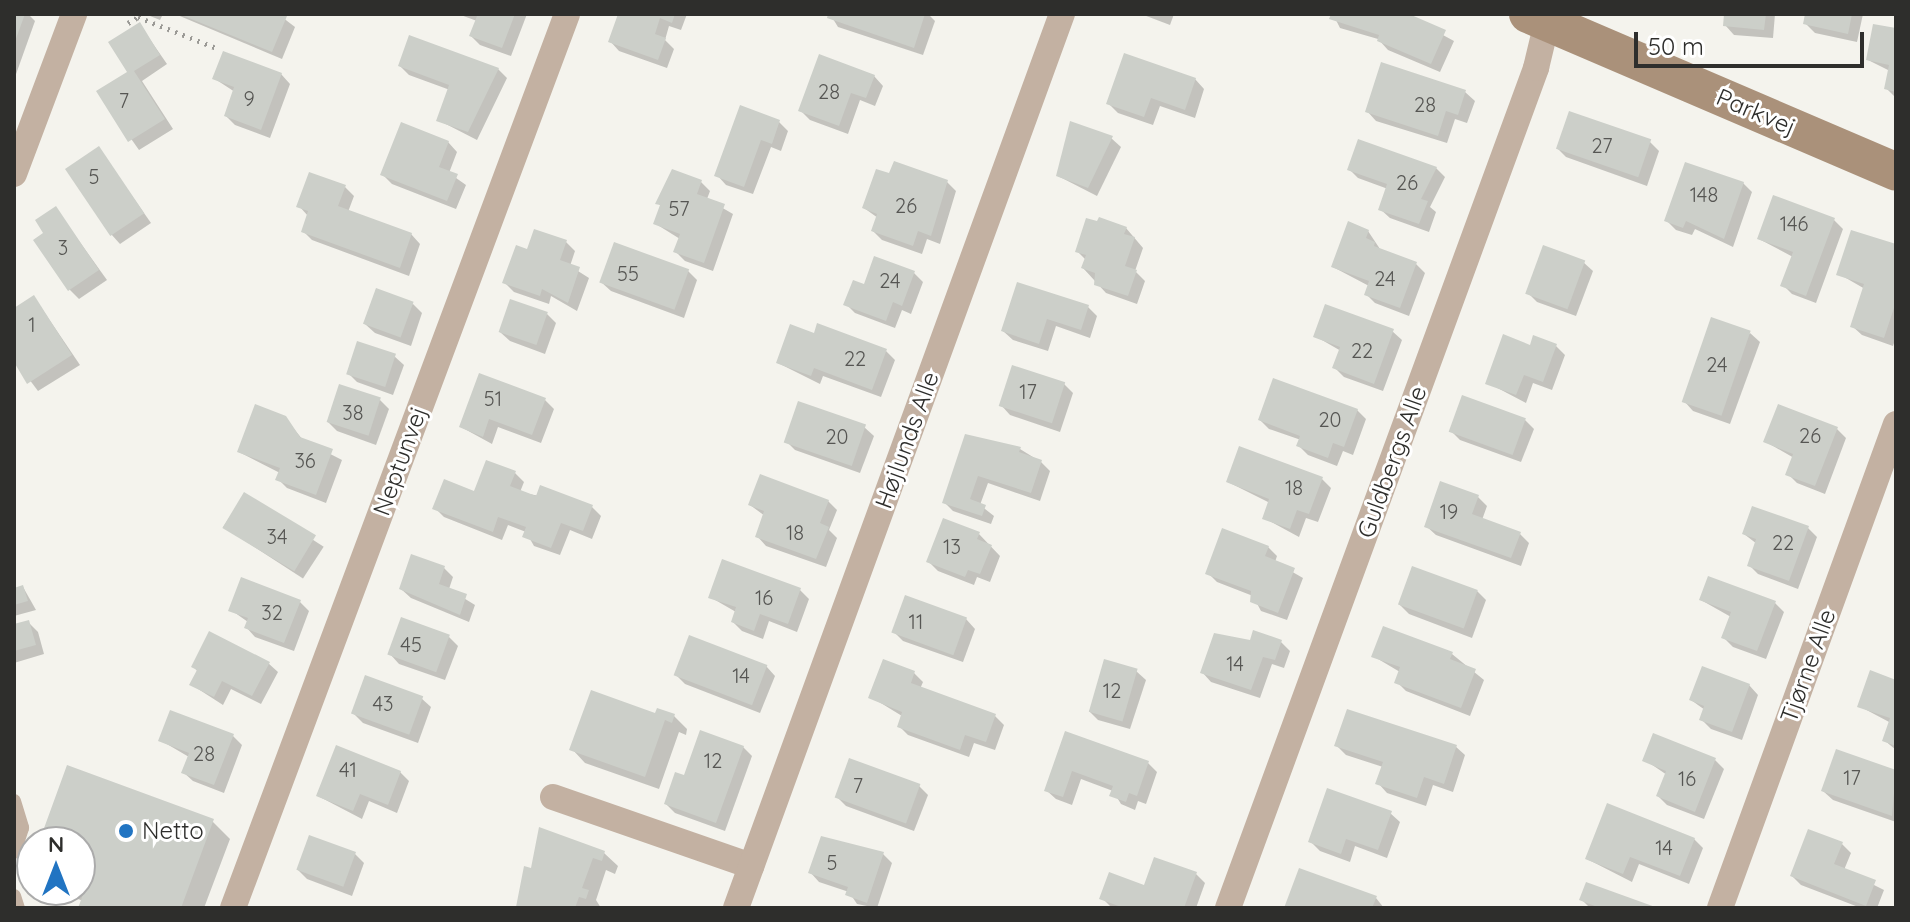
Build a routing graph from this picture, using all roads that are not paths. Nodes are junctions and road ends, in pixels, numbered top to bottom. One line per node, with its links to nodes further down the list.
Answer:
1 (74, 14): 6 (street)
2 (567, 14): 14 (street, Neptunvej)
3 (1062, 14): 11 (street, Højlunds Alle)
4 (1541, 17): 5 (street, Parkvej); 16 (street, Guldbergs Alle)
5 (1896, 172)
6 (14, 174)
7 (1896, 424): 17 (street, Tjørne Alle)
8 (553, 797): 11 (street)
9 (14, 801): 10 (lane)
10 (14, 852)
11 (751, 866): 15 (street, Højlunds Alle)
12 (14, 896): 13 (lane)
13 (18, 908)
14 (233, 908)
15 (736, 908)
16 (1228, 908)
17 (1720, 908)

